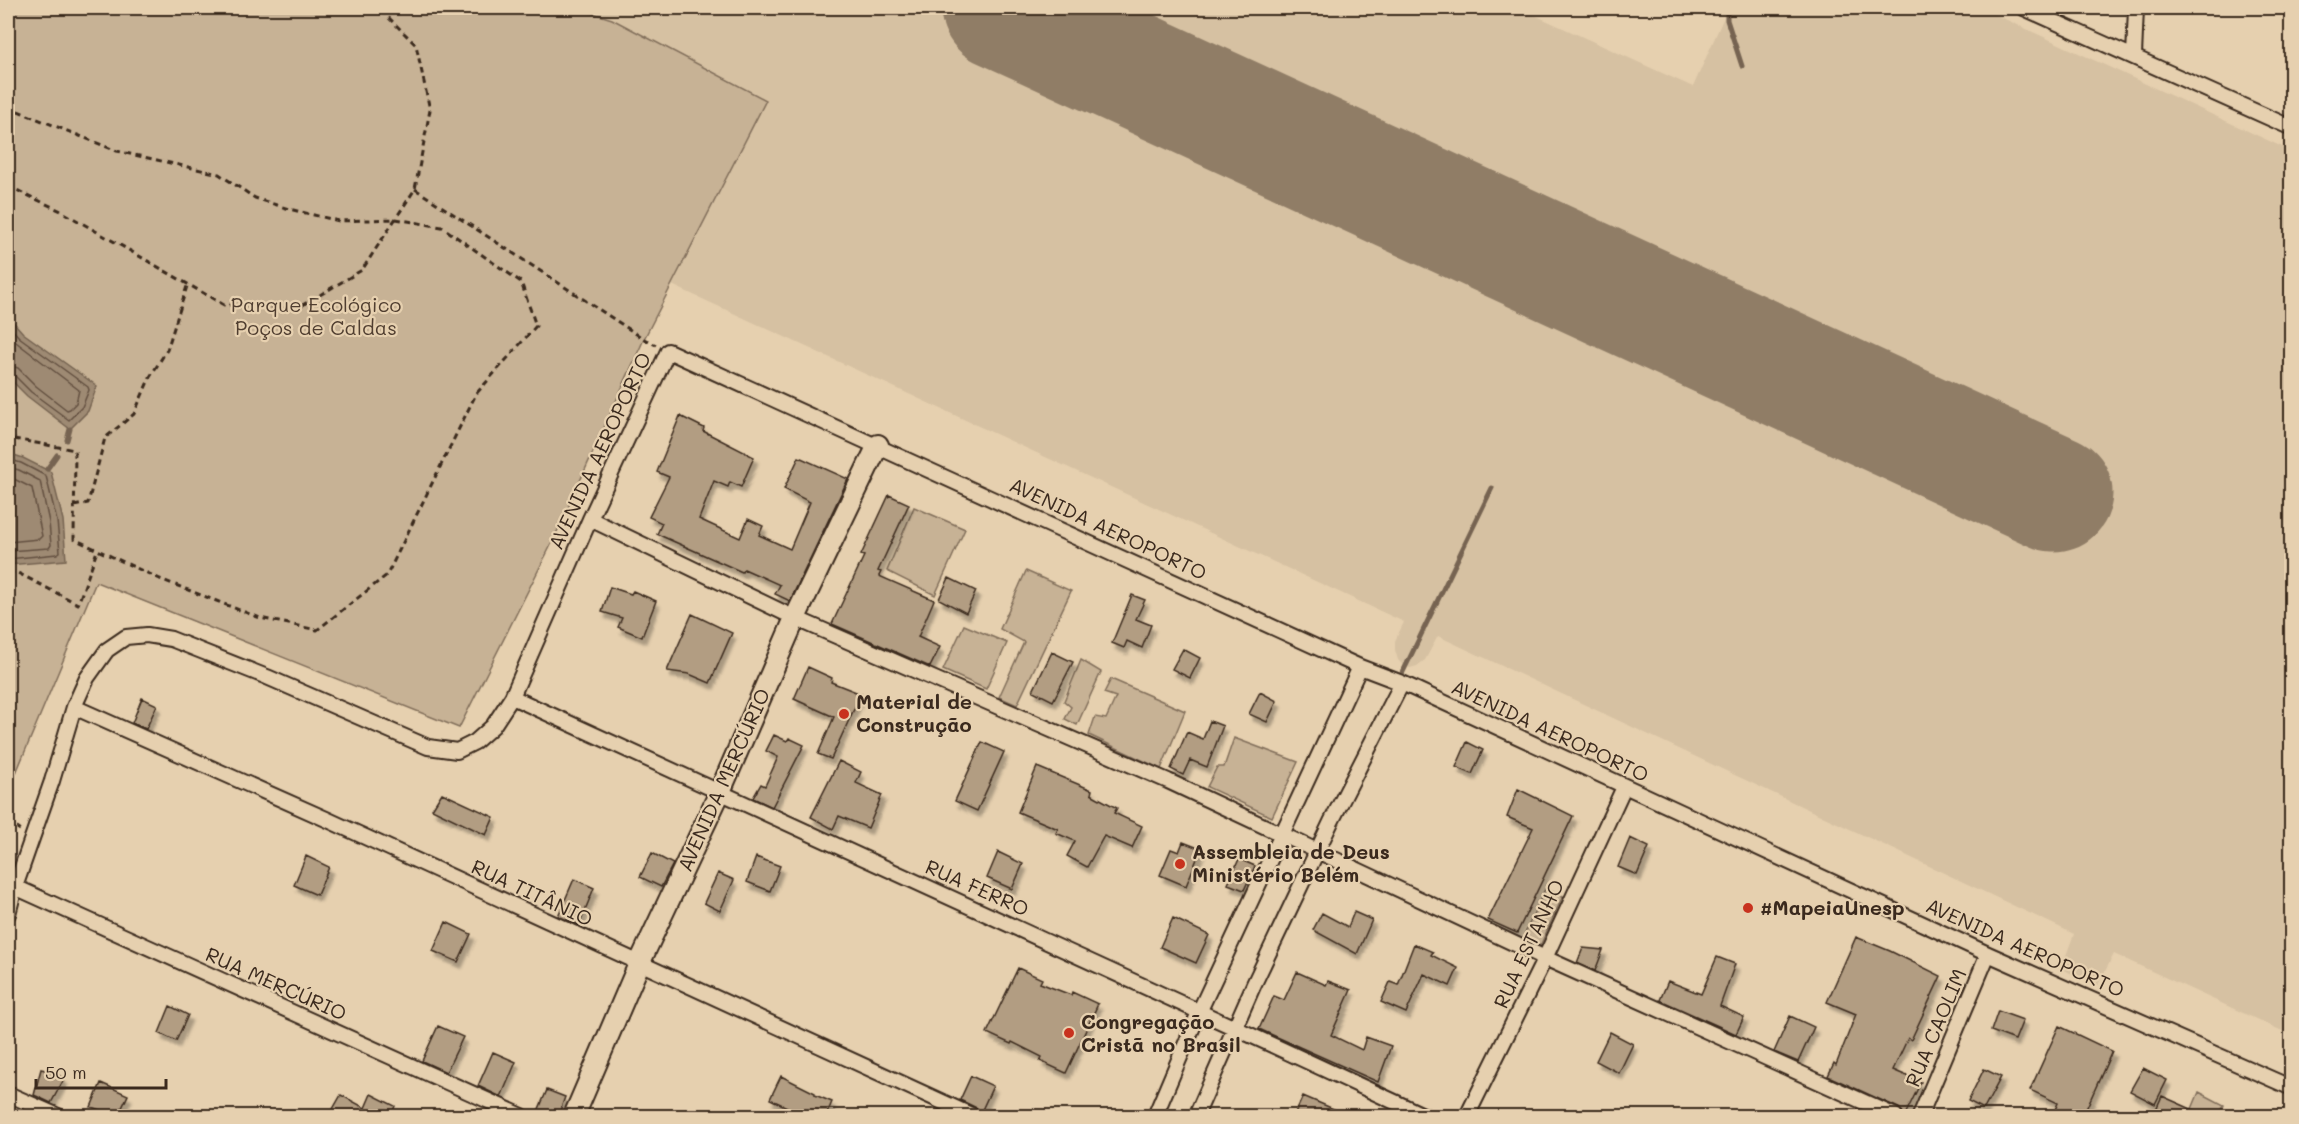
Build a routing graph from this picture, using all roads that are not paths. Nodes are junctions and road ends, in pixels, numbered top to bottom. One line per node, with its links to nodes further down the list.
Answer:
1 (2025, 8): 3 (street)
2 (2136, 8): 3 (street)
3 (2134, 56): 4 (street)
4 (2292, 128)
5 (878, 445): 6 (street, AVENIDA AEROPORTO); 7 (street, AVENIDA MERCÚRIO); 8 (street, AVENIDA AEROPORTO)
6 (590, 519): 7 (street); 10 (street, AVENIDA AEROPORTO)
7 (795, 618): 13 (street, AVENIDA MERCÚRIO); 14 (street)
8 (1360, 666): 9 (street, AVENIDA AEROPORTO); 14 (street)
9 (1402, 683): 12 (street, AVENIDA AEROPORTO); 15 (street)
10 (512, 697): 11 (street, AVENIDA AEROPORTO); 13 (street, RUA FERRO)
11 (74, 707): 16 (street); 20 (street, RUA TITÂNIO)
12 (1624, 787): 18 (street, AVENIDA AEROPORTO); 19 (street, RUA ESTANHO)
13 (719, 794): 20 (street, AVENIDA MERCÚRIO); 21 (street, RUA FERRO)
14 (1280, 835): 15 (street); 21 (street)
15 (1318, 852): 19 (street); 22 (street)
16 (15, 887): 17 (street); 26 (street, RUA MERCÚRIO)
17 (8, 914)
18 (1988, 954): 23 (street, AVENIDA AEROPORTO); 34 (street, RUA CAOLIM)
19 (1545, 958): 32 (street, RUA ESTANHO); 33 (street)
20 (639, 964): 27 (street, AVENIDA MERCÚRIO); 28 (street, RUA TITÂNIO)
21 (1200, 1010): 22 (street, RUA FERRO); 29 (street)
22 (1236, 1029): 30 (street); 31 (street, RUA FERRO)
23 (2292, 1088)
24 (8, 1094): 25 (street)
25 (58, 1116)
26 (522, 1116)
27 (574, 1116)
28 (973, 1116)
29 (1155, 1116)
30 (1196, 1116)
31 (1425, 1116)
32 (1467, 1116)
33 (1896, 1116)
34 (1920, 1116)

